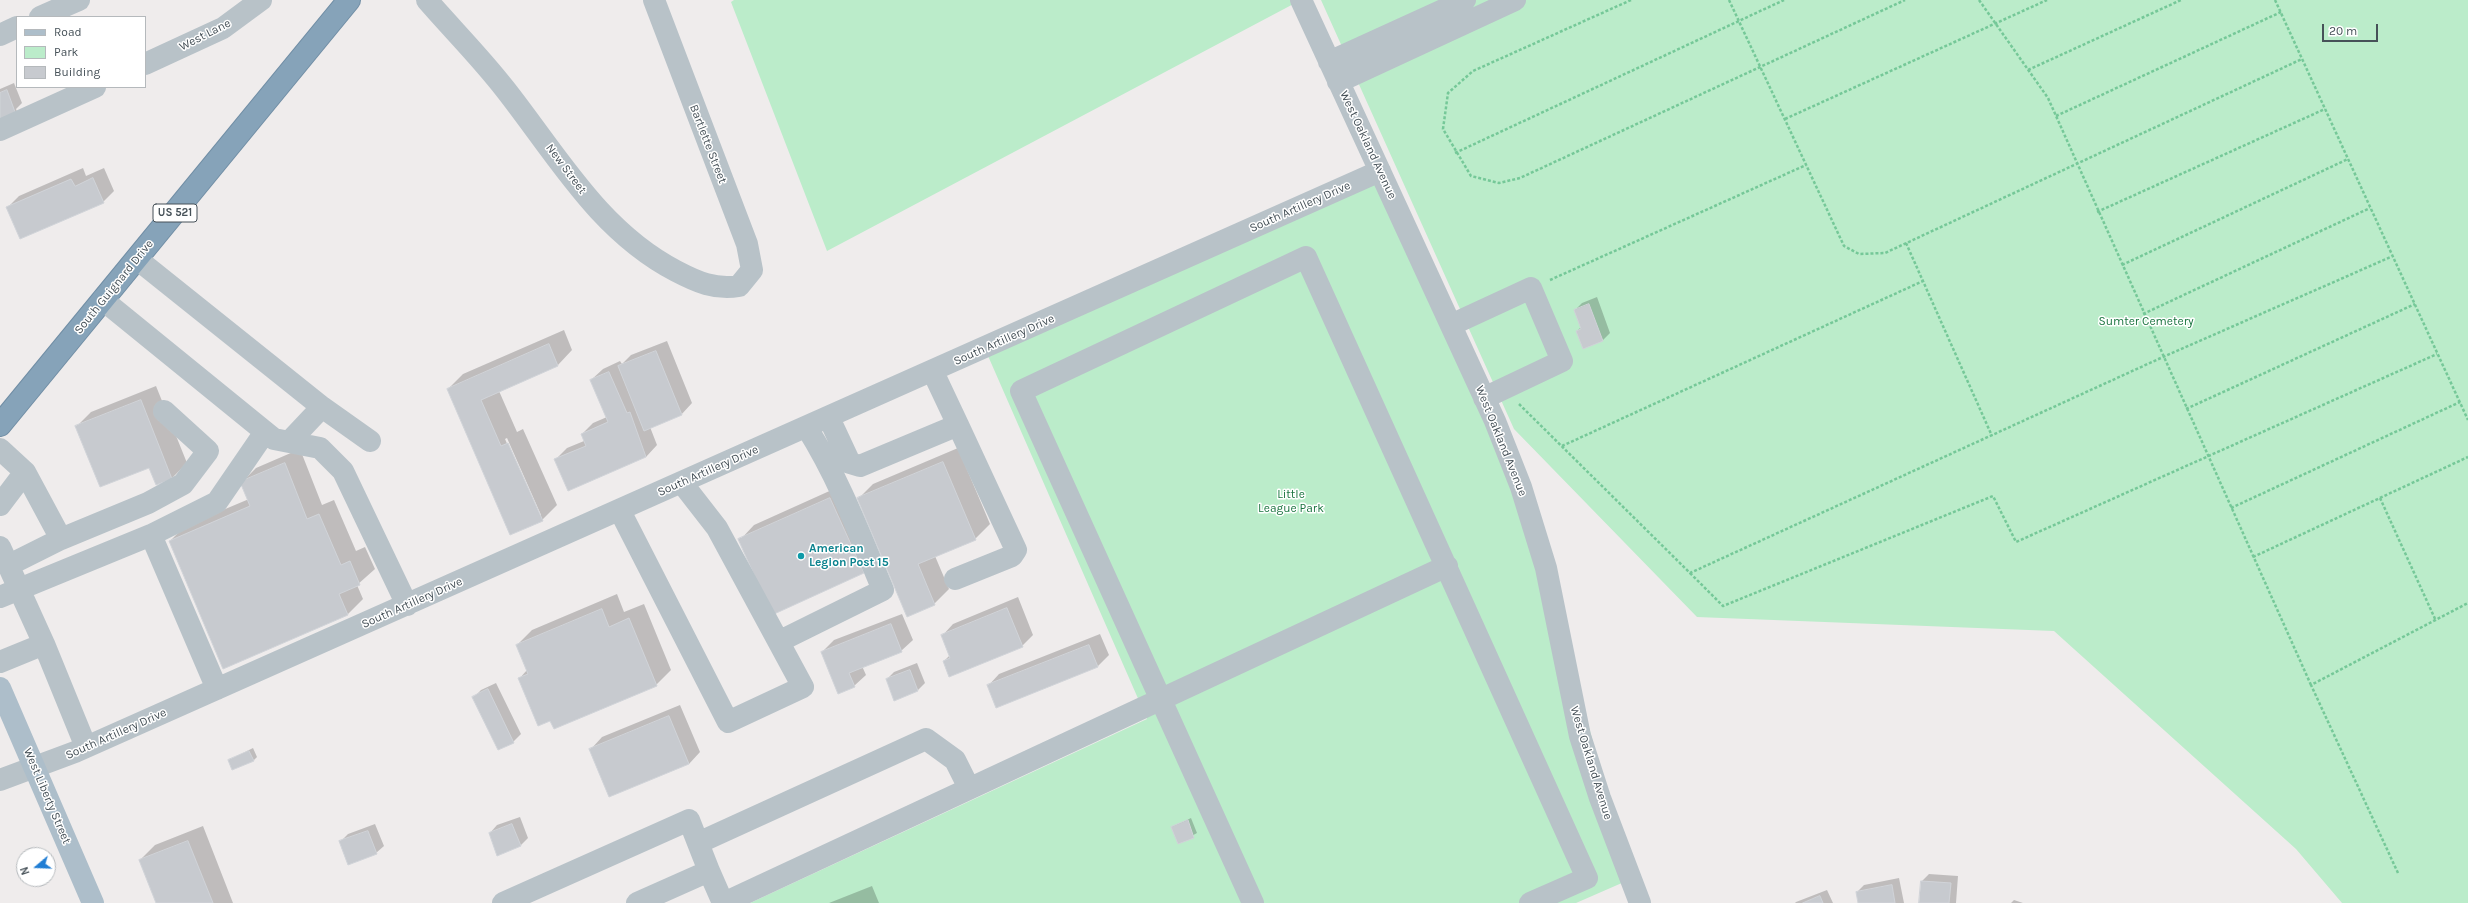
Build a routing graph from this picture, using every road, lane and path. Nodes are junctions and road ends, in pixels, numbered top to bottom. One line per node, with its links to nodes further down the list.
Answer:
1 (79, 0): 18 (street)
2 (261, 0): 24 (street, West Lane)
3 (349, 0): 42 (highway, South Guignard Drive / US 521)
4 (427, 0): 45 (street, New Street)
5 (654, 0): 45 (street, Bartlette Street)
6 (1301, 0): 27 (street, West Oakland Avenue)
7 (1465, 0): 27 (street)
8 (1516, 0): 27 (street)
9 (1632, 0): 33 (path)
10 (1729, 0): 19 (path)
11 (1784, 0): 19 (path)
12 (1905, 0): 25 (path)
13 (1980, 0): 20 (path)
14 (2046, 0): 20 (path)
15 (2181, 0): 26 (path)
16 (2275, 0): 17 (path)
17 (2281, 12): 23 (path); 30 (path)
18 (42, 16)
19 (1739, 21): 25 (path); 33 (path)
20 (1995, 23): 26 (path); 31 (path)
21 (16, 28): 22 (street)
22 (0, 35)
23 (2302, 59): 29 (path); 35 (path)
24 (146, 64)
25 (1760, 66): 31 (path); 33 (path)
26 (2028, 70): 30 (path)
27 (1334, 72): 37 (street, West Oakland Avenue)
28 (93, 88): 32 (street)
29 (2325, 109): 34 (path); 39 (path)
30 (2056, 116): 35 (path)
31 (1785, 119): 36 (path)
32 (0, 130)
33 (1455, 153)
34 (2348, 159): 38 (path); 43 (path)
35 (2076, 164): 39 (path); 40 (path)
36 (1806, 165): 40 (path); 46 (path)
37 (1380, 171): 50 (street, West Oakland Avenue); 53 (street, South Artillery Drive)
38 (2370, 208): 41 (path); 49 (path)
39 (2098, 212): 43 (path)
40 (1906, 243): 44 (path)
41 (2393, 256): 48 (path); 52 (path)
42 (137, 259): 47 (highway, South Guignard Drive / US 521); 57 (street)
43 (2122, 265): 49 (path)
44 (1922, 281): 66 (path); 69 (path)
45 (739, 286)
46 (1531, 288): 50 (street); 54 (street)
47 (103, 300): 62 (highway, South Guignard Drive / US 521); 65 (street)
48 (2415, 304): 51 (path); 58 (path)
49 (2143, 314): 52 (path)
50 (1451, 325): 55 (street, West Oakland Avenue)
51 (2437, 354): 56 (path); 71 (path)
52 (2163, 358): 58 (path); 66 (path)
53 (933, 372): 60 (street, South Artillery Drive); 63 (street)
54 (1507, 388): 55 (street); 69 (path)
55 (1484, 398): 111 (street, West Oakland Avenue)
56 (2460, 402): 61 (path); 77 (path)
57 (322, 406): 67 (street); 68 (street)
58 (2186, 409): 71 (path)
59 (164, 411): 80 (street)
60 (829, 418): 63 (street); 64 (street, South Artillery Drive)
61 (2468, 420)
62 (0, 425)
63 (958, 425): 85 (street)
64 (807, 428): 74 (street, South Artillery Drive); 91 (street)
65 (266, 432): 68 (street); 79 (street)
66 (1992, 436): 84 (path)
67 (370, 441)
68 (289, 442): 89 (street)
69 (1562, 446): 84 (path)
70 (0, 449): 73 (street)
71 (2207, 456): 77 (path); 84 (path)
72 (2468, 457): 75 (path)
73 (25, 472): 76 (street); 80 (street)
74 (682, 483): 78 (street, South Artillery Drive); 91 (street)
75 (2380, 498): 82 (path); 90 (path)
76 (0, 505)
77 (2231, 508): 82 (path)
78 (620, 510): 89 (street, South Artillery Drive); 91 (street)
79 (151, 535): 86 (street); 96 (street)
80 (62, 539): 81 (street)
81 (4, 556): 86 (street)
82 (2253, 557): 94 (path)
83 (1447, 566): 97 (street); 97 (street); 110 (street)
84 (1690, 573)
85 (955, 578)
86 (20, 589): 87 (street); 92 (street)
87 (0, 597)
88 (2468, 603): 90 (path)
89 (407, 605): 96 (street, South Artillery Drive)
90 (2436, 621): 94 (path)
91 (780, 641)
92 (44, 644): 93 (street); 98 (street)
93 (0, 662)
94 (2311, 685): 104 (path)
95 (0, 688): 99 (main road, West Liberty Street)
96 (217, 689): 98 (street, South Artillery Drive)
97 (1160, 698): 101 (street); 109 (street)
98 (86, 747): 99 (street, South Artillery Drive)
99 (35, 768): 100 (street, South Artillery Drive); 105 (main road, West Liberty Street)
100 (0, 780)
101 (969, 788): 102 (street); 108 (street)
102 (698, 843): 103 (street); 106 (street)
103 (709, 871): 107 (street); 108 (street)
104 (2398, 874)
105 (93, 903)
106 (503, 903)
107 (636, 903)
108 (724, 903)
109 (1253, 903)
110 (1530, 903)
111 (1640, 903)

